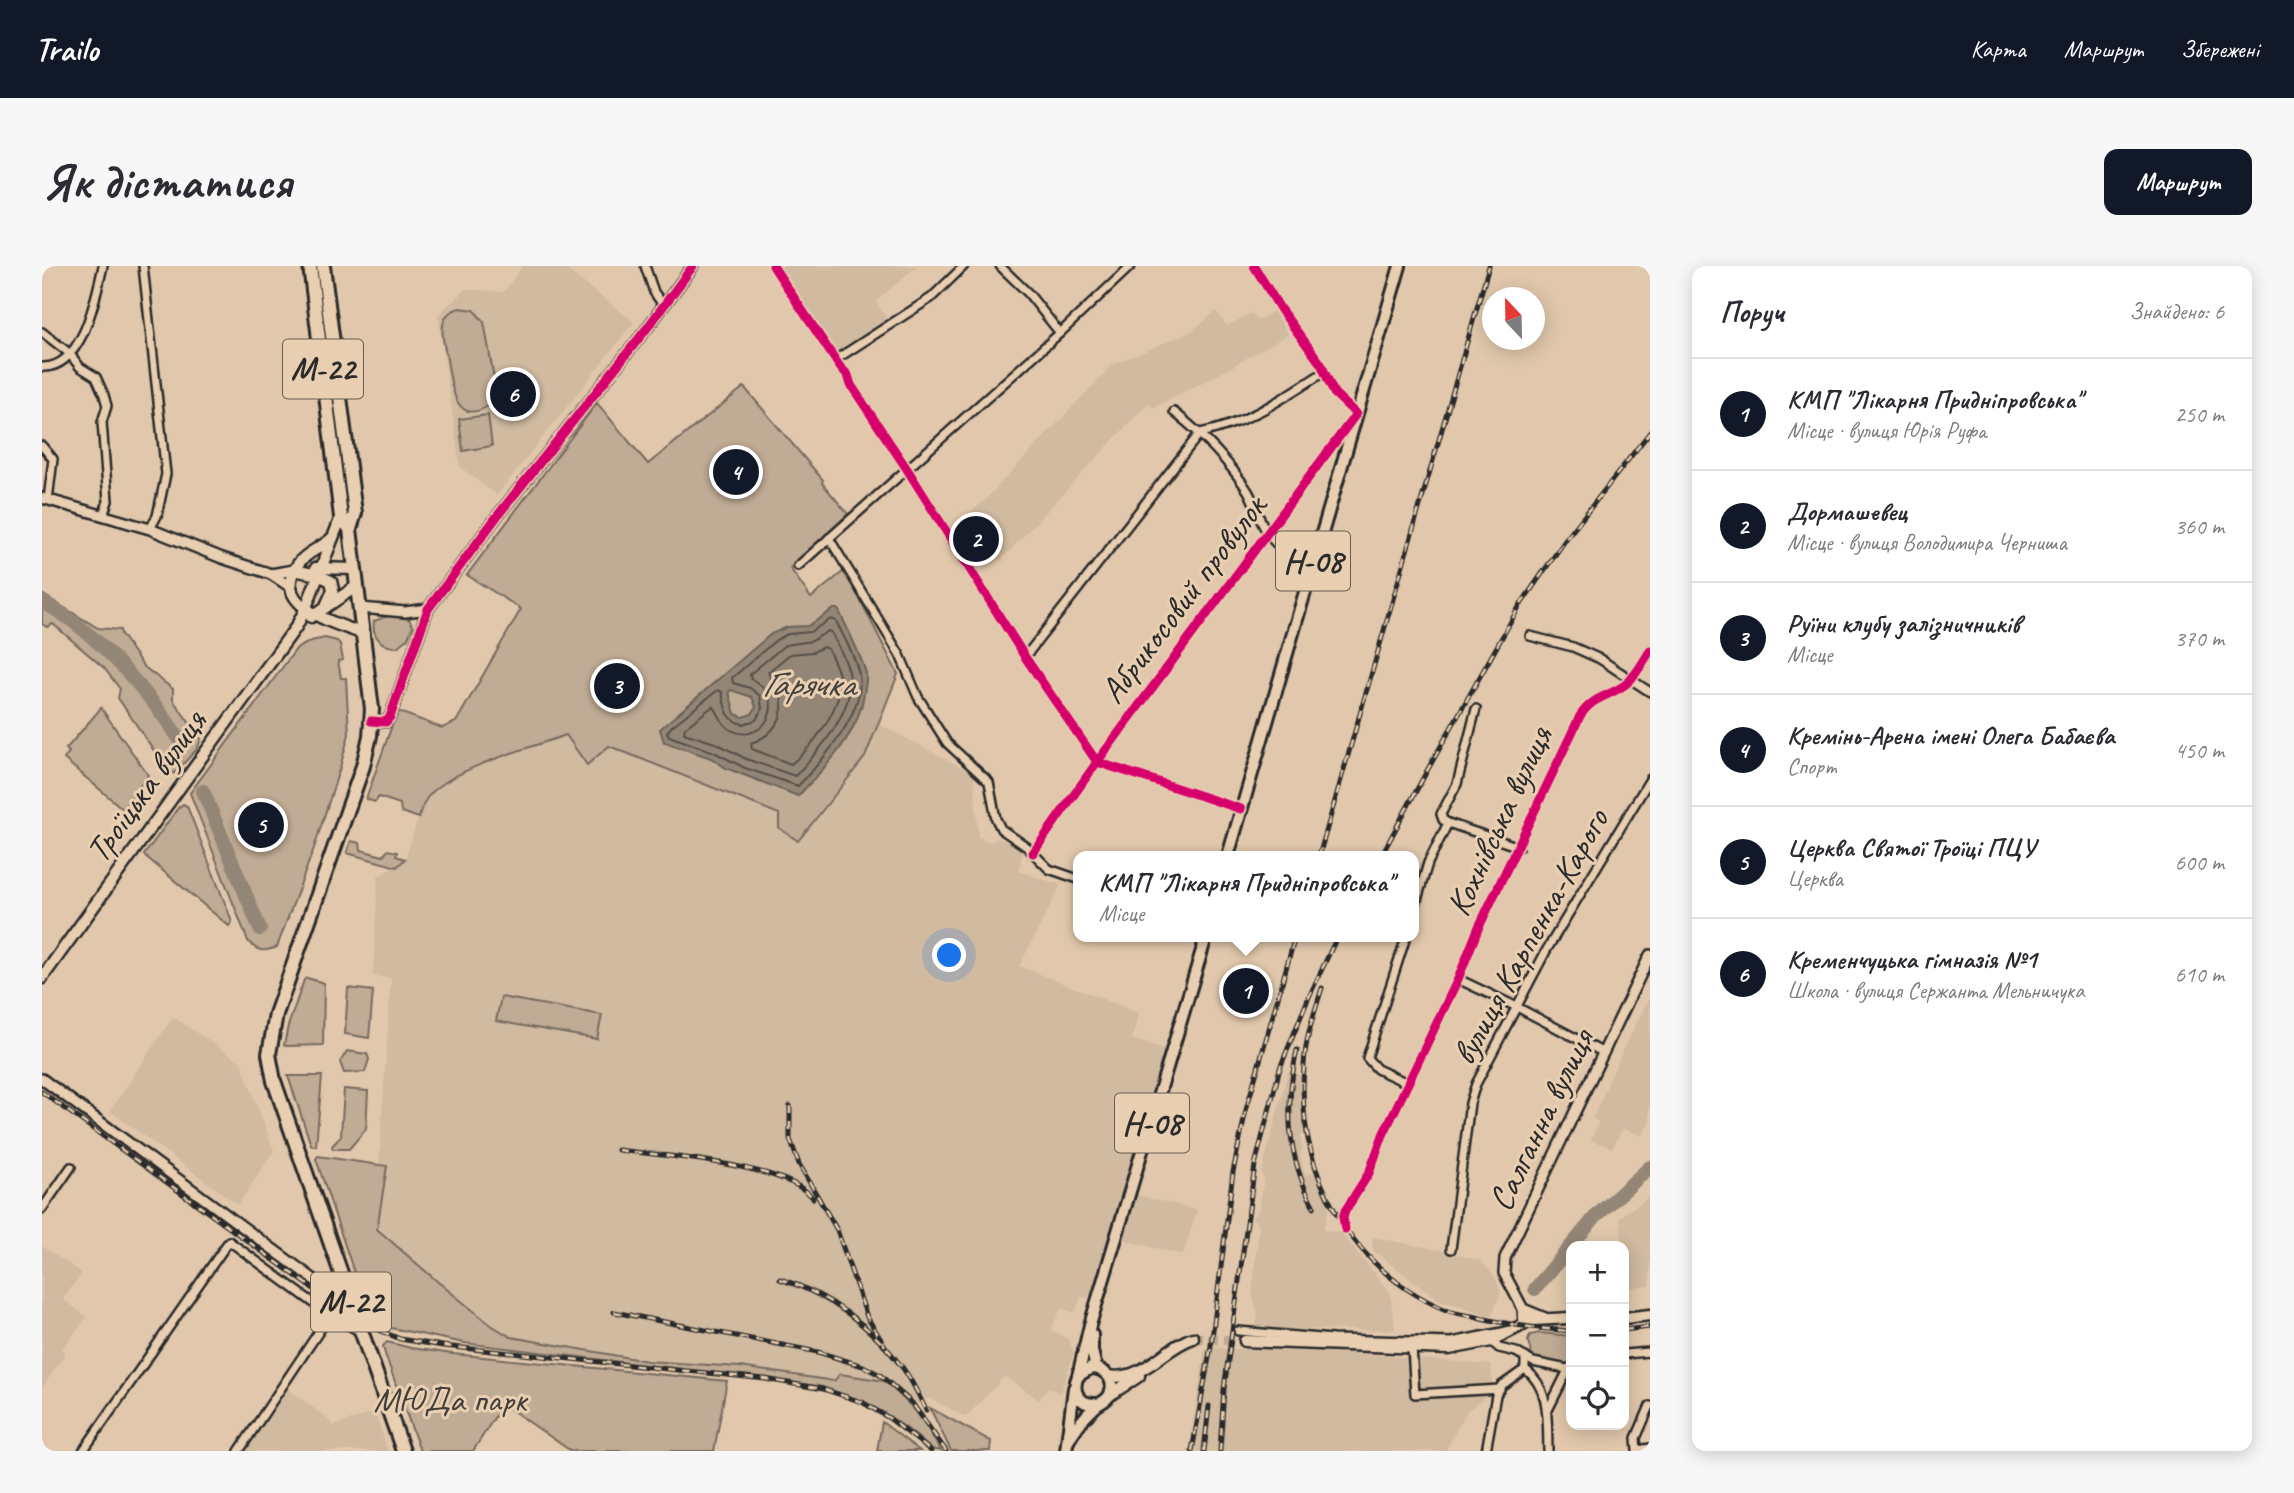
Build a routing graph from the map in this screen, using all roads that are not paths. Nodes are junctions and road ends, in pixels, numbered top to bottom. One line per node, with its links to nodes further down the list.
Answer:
1 (103, 266): 16 (street)
2 (143, 266): 28 (street)
3 (310, 266): 27 (highway, М-22)
4 (323, 266): 29 (highway, М-22)
5 (645, 266): 13 (street)
6 (692, 266): 13 (street)
7 (773, 266): 17 (street)
8 (964, 266): 17 (street)
9 (1000, 266): 15 (street)
10 (1131, 266): 15 (street)
11 (1255, 266): 19 (street)
12 (1400, 266): 21 (main road, Н-08)
13 (663, 305): 43 (street)
14 (42, 332): 16 (street)
15 (1060, 333): 24 (street)
16 (69, 353): 18 (street); 26 (street)
17 (835, 360): 24 (street)
18 (42, 367)
19 (1325, 372): 21 (street); 22 (street)
20 (1174, 412): 22 (street)
21 (1356, 415): 31 (street, Абрикосовий провулок); 34 (main road, Н-08)
22 (1200, 433): 31 (street); 48 (street)
23 (42, 446): 25 (street)
24 (907, 468): 32 (street); 48 (street)
25 (45, 499): 26 (street)
26 (103, 516): 28 (street)
27 (341, 517): 29 (highway, М-22); 30 (main road)
28 (150, 529): 37 (street)
29 (350, 529): 35 (highway, М-22)
30 (336, 531): 36 (main road); 38 (main road)
31 (1268, 534): 34 (street); 53 (street, Абрикосовий провулок)
32 (829, 538): 33 (street); 59 (street)
33 (798, 566)
34 (1311, 568): 55 (main road, Н-08)
35 (355, 569): 38 (main road); 39 (highway, М-22)
36 (294, 570): 37 (street); 38 (main road); 40 (main road)
37 (271, 574): 40 (street)
38 (320, 576): 41 (main road); 41 (main road); 44 (main road)
39 (357, 586): 42 (highway, М-22); 44 (main road, Троїцька вулиця)
40 (292, 588): 44 (main road)
41 (331, 595): 44 (main road)
42 (360, 608): 43 (street); 45 (highway, М-22)
43 (428, 609): 52 (street)
44 (315, 611): 45 (main road); 65 (main road, Троїцька вулиця)
45 (364, 634): 52 (highway, М-22)
46 (1530, 636): 49 (street)
47 (1650, 652): 49 (street, Кохнівська вулиця)
48 (1025, 657): 53 (street)
49 (1631, 679): 50 (street); 57 (street, Кохнівська вулиця)
50 (1650, 692)
51 (1476, 709): 56 (street)
52 (371, 721): 75 (highway, М-22)
53 (1097, 762): 55 (street); 59 (street, Абрикосовий провулок)
54 (1650, 779): 67 (street, вулиця Карпенка-Карого)
55 (1241, 809): 58 (main road, Н-08)
56 (1448, 823): 57 (street); 61 (street)
57 (1519, 847): 66 (street, Кохнівська вулиця)
58 (1229, 851)
59 (1033, 853): 60 (street)
60 (1073, 877)
61 (1419, 893)
62 (1205, 942): 76 (main road, Н-08)
63 (1404, 942): 70 (street)
64 (1650, 955): 68 (street, Салганна вулиця)
65 (42, 978)
66 (1458, 979): 67 (street); 70 (street, Кохнівська вулиця)
67 (1517, 1007): 68 (street); 74 (street, вулиця Карпенка-Карого)
68 (1604, 1053): 77 (street, Салганна вулиця)
69 (42, 1079): 75 (street)
70 (1407, 1083): 73 (street, Кохнівська вулиця)
71 (71, 1167): 72 (street)
72 (42, 1209)
73 (1345, 1229)
74 (1451, 1249)
75 (349, 1295): 85 (highway, М-22)
76 (1095, 1308): 95 (main road, Н-08); 99 (main road, Н-08)
77 (1522, 1309): 81 (street); 83 (street, Салганна вулиця)
78 (330, 1315): 85 (street); 107 (street); 108 (street)
79 (1650, 1315): 80 (main road)
80 (1629, 1317)
81 (1545, 1318): 82 (main road); 83 (main road)
82 (1566, 1318)
83 (1519, 1328): 84 (street); 88 (main road)
84 (1238, 1331)
85 (362, 1332): 109 (highway, М-22)
86 (1193, 1338): 93 (main road)
87 (1245, 1341): 89 (main road)
88 (1491, 1341): 89 (main road); 92 (street)
89 (1412, 1348): 100 (street)
90 (1650, 1352): 91 (street)
91 (1629, 1354)
92 (1525, 1357): 94 (street); 96 (street)
93 (1149, 1366): 98 (main road); 101 (main road)
94 (1566, 1367)
95 (1097, 1368): 98 (main road); 99 (main road)
96 (1525, 1369): 100 (street); 104 (street)
97 (1566, 1374): 104 (street)
98 (1109, 1376): 101 (main road)
99 (1076, 1381): 102 (main road); 105 (main road, Н-08)
100 (1500, 1389): 110 (street)
101 (1110, 1395): 102 (main road, Н-08)
102 (1096, 1404): 105 (main road, Н-08)
103 (1650, 1406): 112 (street)
104 (1547, 1410): 111 (street)
105 (1066, 1447)
106 (1650, 1447): 112 (street)
107 (83, 1451)
108 (239, 1451)
109 (403, 1451)
110 (1486, 1451)
111 (1548, 1451)
112 (1637, 1451)

